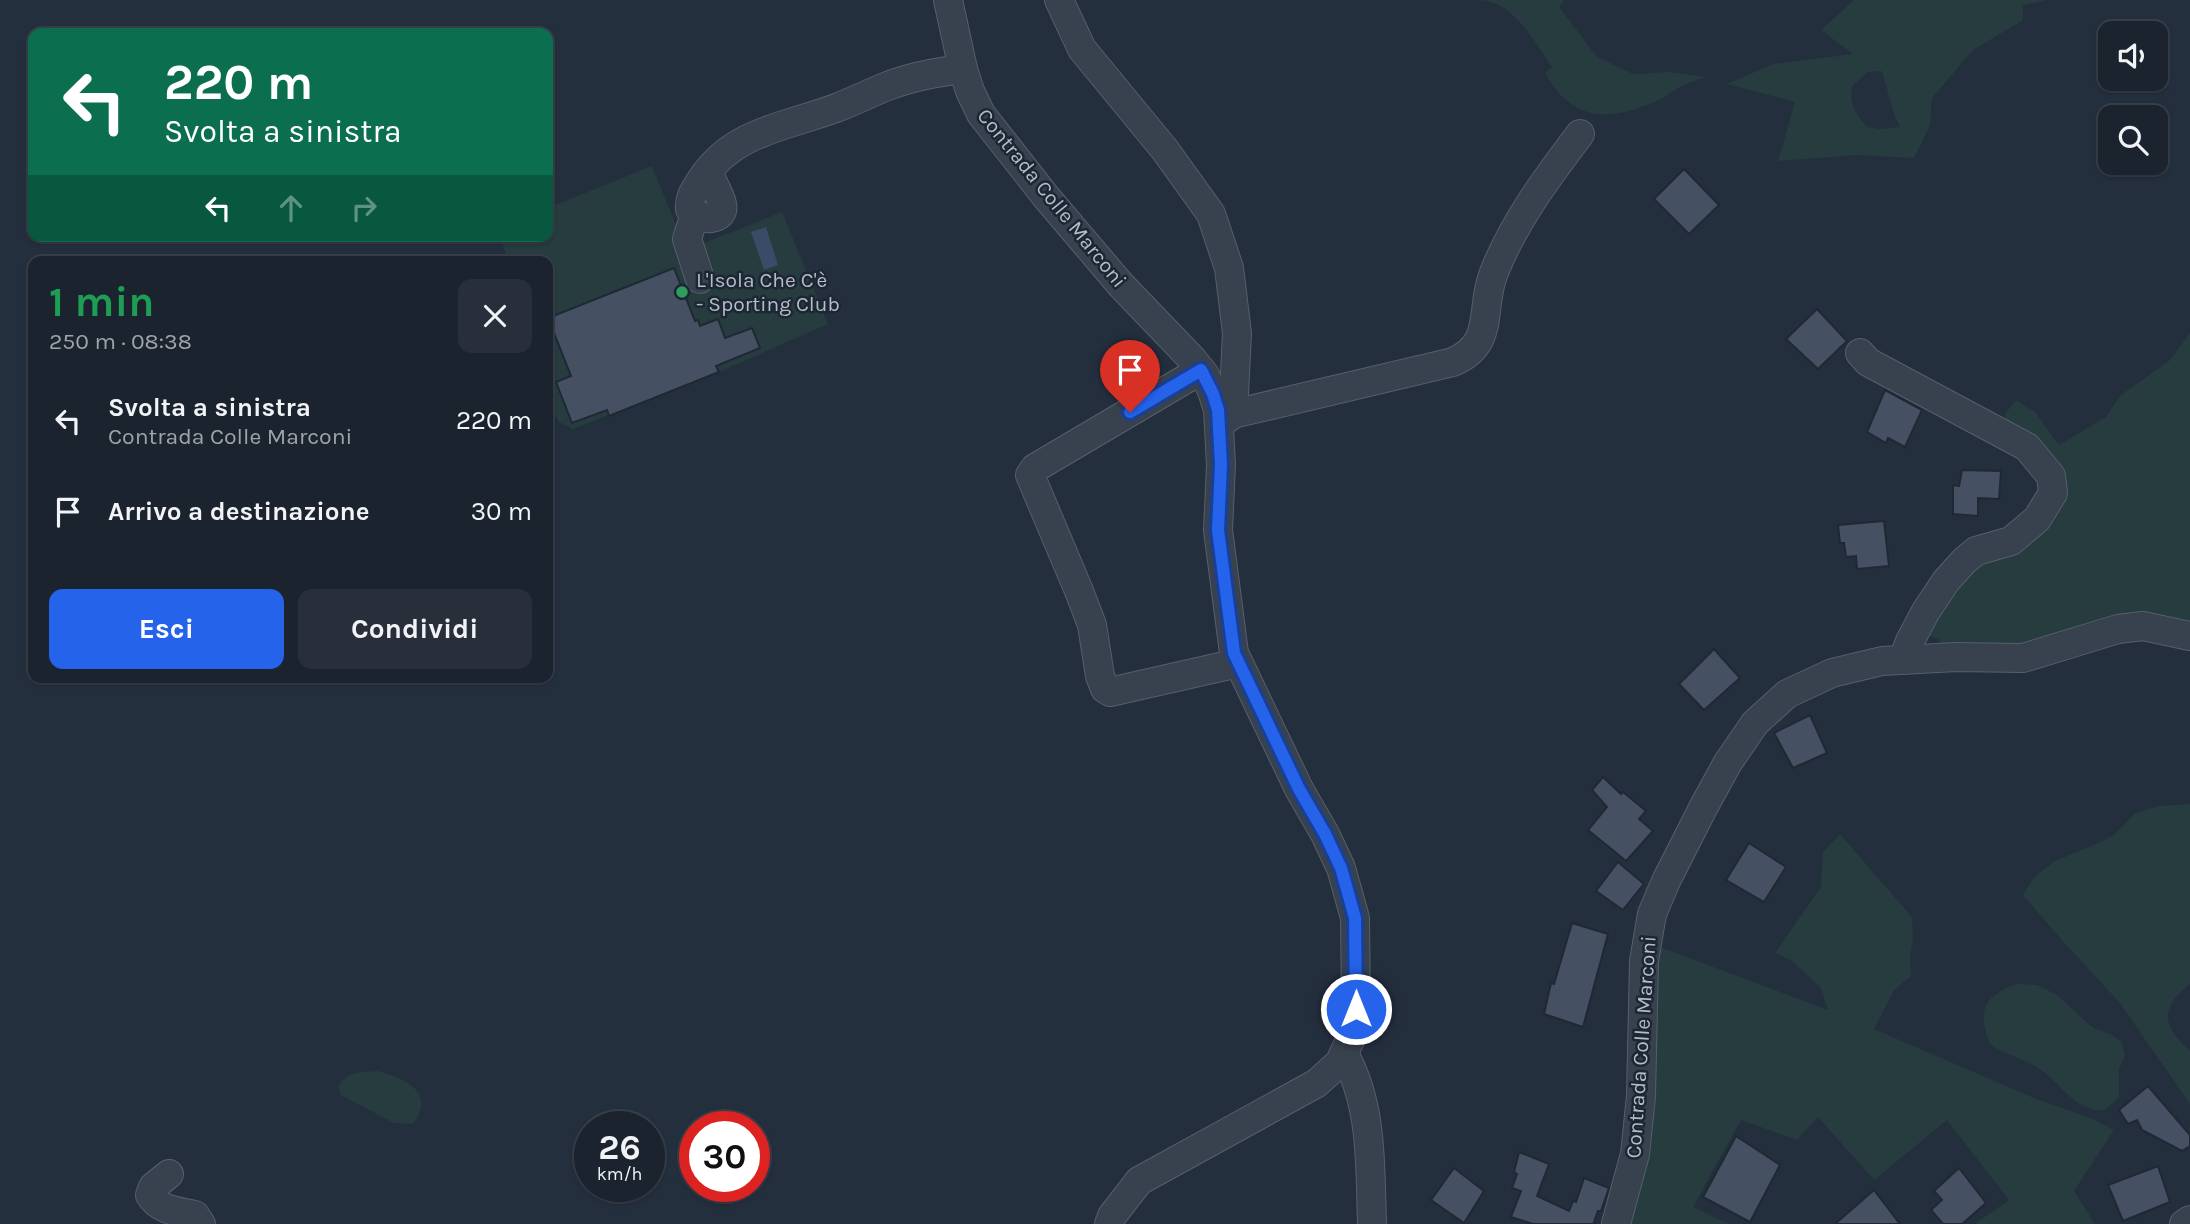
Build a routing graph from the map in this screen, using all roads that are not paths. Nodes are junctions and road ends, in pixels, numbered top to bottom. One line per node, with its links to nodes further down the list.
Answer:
1 (948, 0): 3 (street, Contrada Colle Marconi)
2 (1059, 0): 8 (street)
3 (963, 69): 5 (street); 7 (street, Contrada Colle Marconi)
4 (1580, 134): 8 (street)
5 (700, 279)
6 (1860, 353): 10 (street)
7 (1201, 370): 8 (street, Contrada Colle Marconi); 11 (street)
8 (1226, 420): 11 (street, Contrada Colle Marconi)
9 (2190, 636): 10 (street, Contrada Colle Marconi)
10 (1903, 660): 18 (street, Contrada Colle Marconi)
11 (1238, 663): 12 (street, Contrada Colle Marconi)
12 (1344, 1054): 16 (street, Contrada Colle Marconi); 17 (street)
13 (169, 1174): 15 (street)
14 (2190, 1220): 19 (street)
15 (201, 1224)
16 (1109, 1224)
17 (1372, 1224)
18 (1616, 1224)
19 (2184, 1224)

